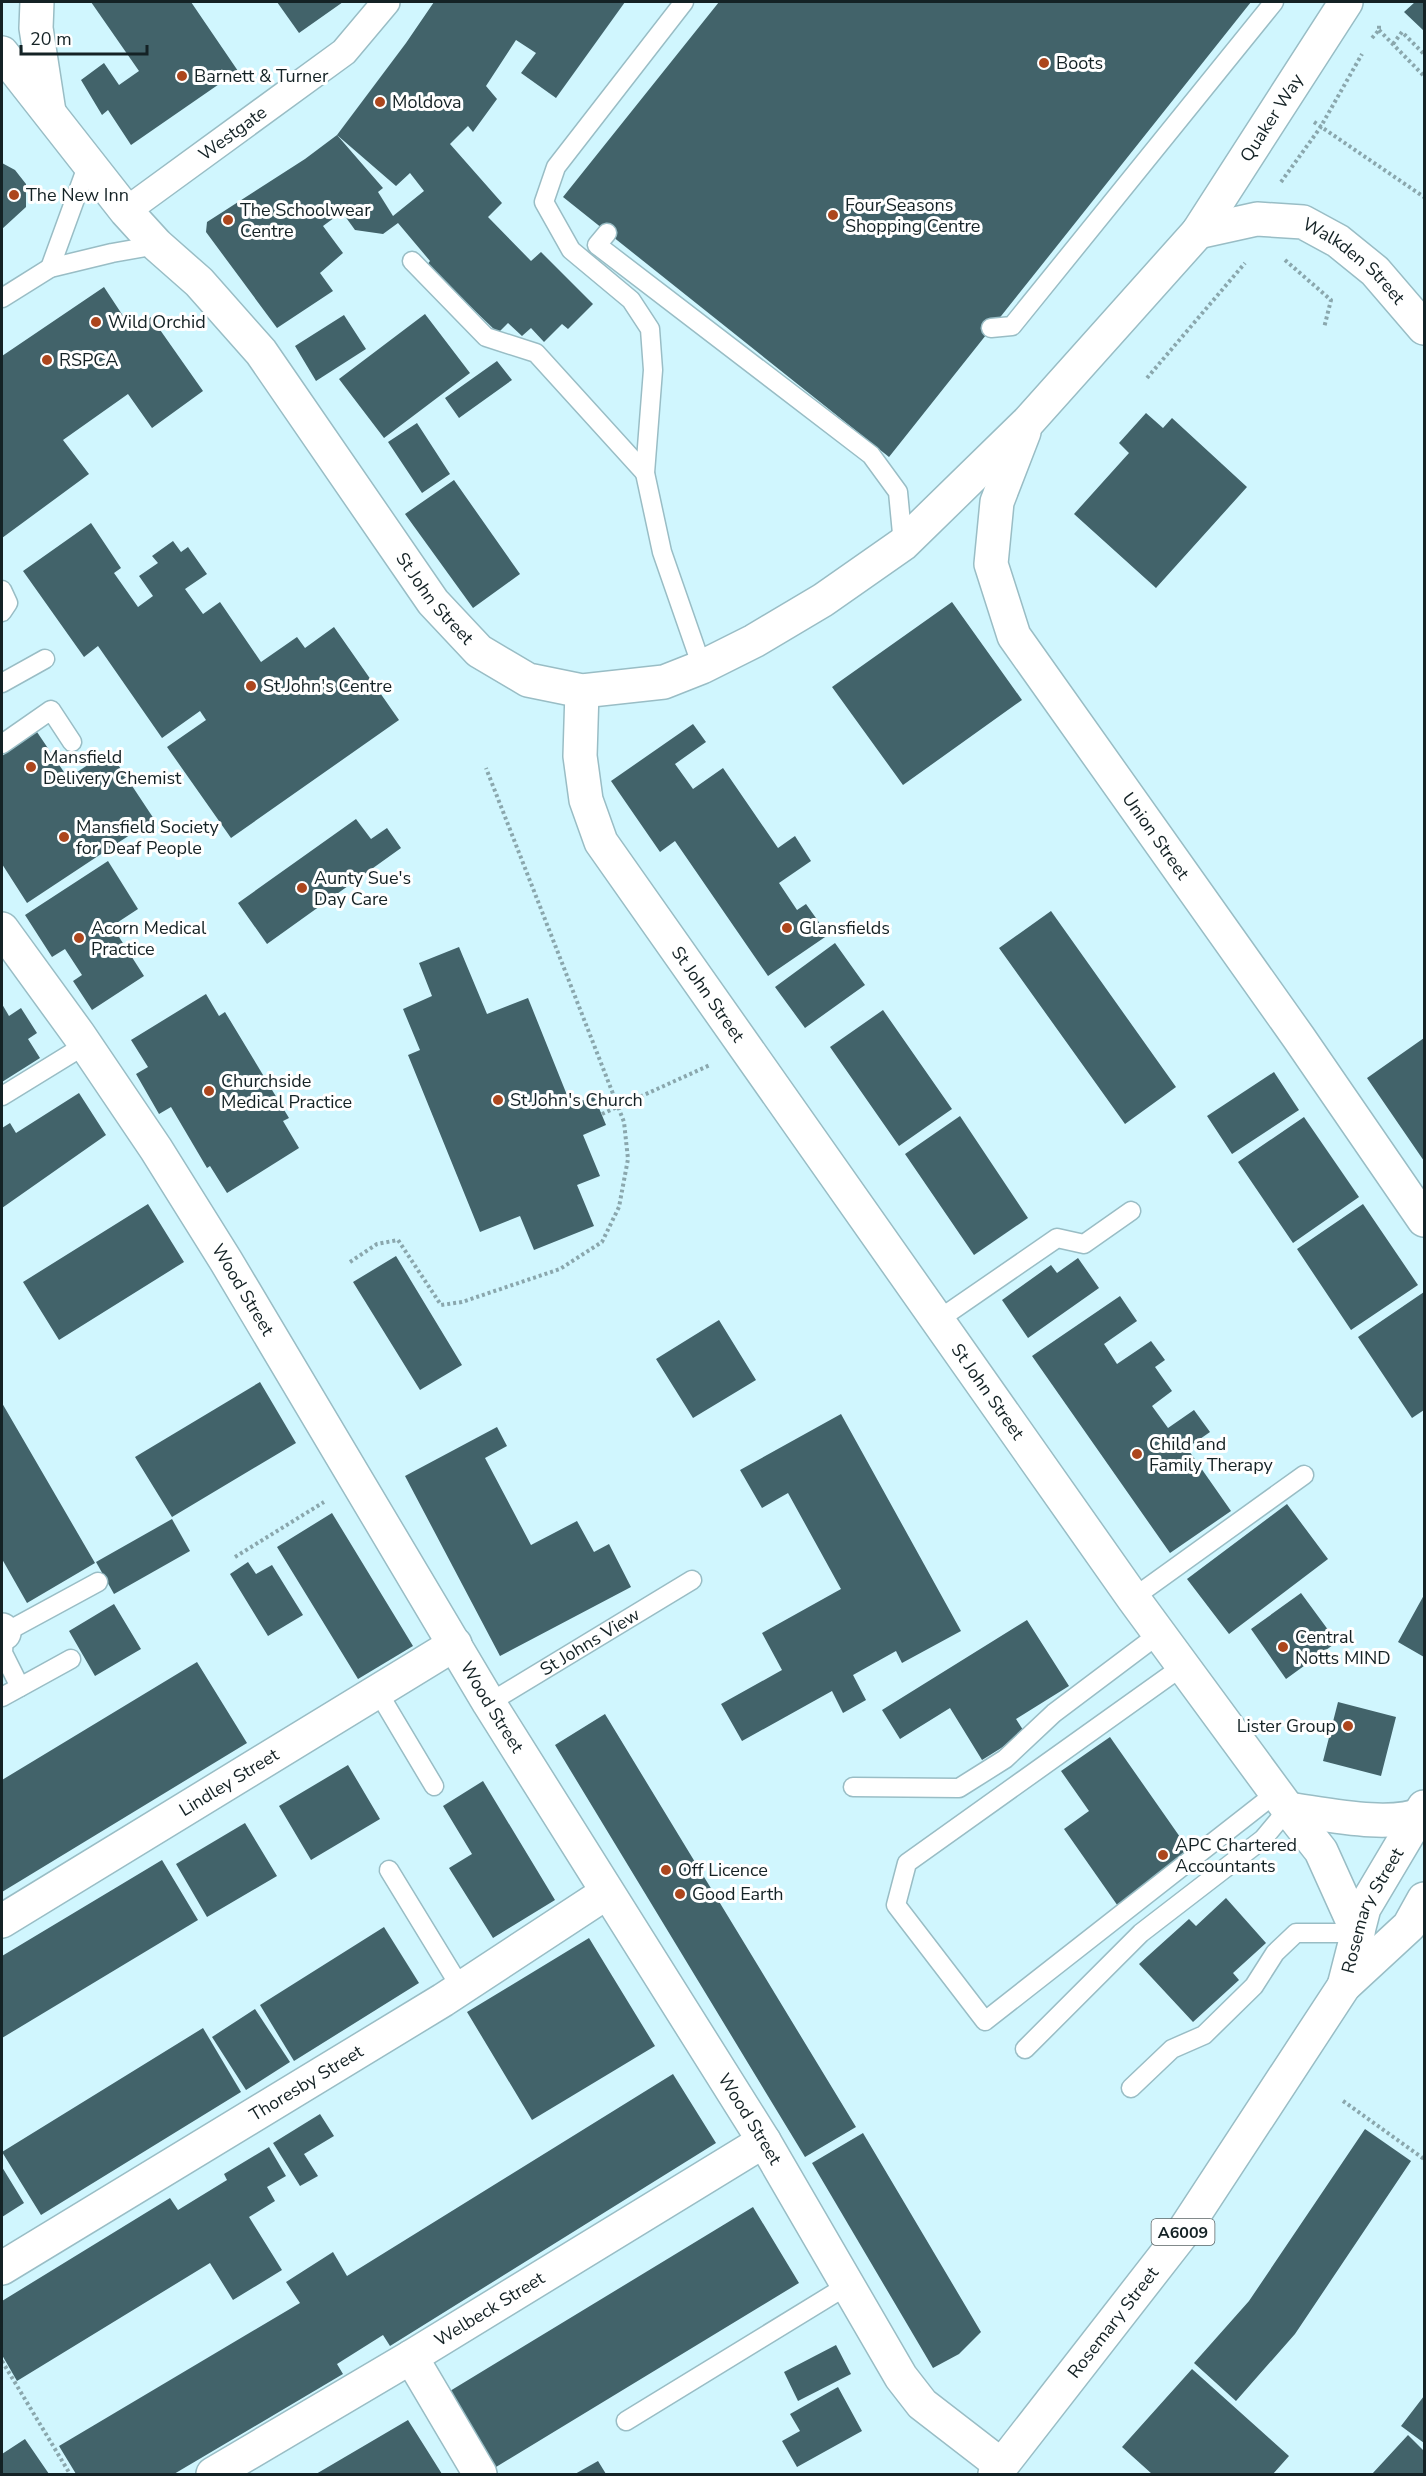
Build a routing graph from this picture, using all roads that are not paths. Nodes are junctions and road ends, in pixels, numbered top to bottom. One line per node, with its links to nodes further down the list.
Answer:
1 (37, 2): 8 (main road)
2 (386, 2): 10 (street, Westgate)
3 (684, 2): 20 (lane)
4 (1274, 2): 17 (lane)
5 (1346, 2): 11 (main road, Quaker Way)
6 (2, 53): 8 (main road, St John Street)
7 (2, 92): 8 (main road, St John Street)
8 (49, 114): 9 (main road, St John Street)
9 (89, 162): 10 (main road, St John Street); 15 (lane)
10 (126, 211): 13 (main road, St John Street)
11 (1198, 232): 18 (main road, Walkden Street); 19 (main road, Quaker Way)
12 (607, 233): 21 (lane)
13 (157, 245): 15 (lane); 27 (main road, St John Street)
14 (412, 261): 20 (lane)
15 (50, 268): 16 (lane)
16 (2, 298)
17 (991, 328)
18 (1425, 328)
19 (1028, 422): 21 (main road, Quaker Way); 34 (main road, Union Street)
20 (645, 473): 25 (lane)
21 (903, 544): 25 (main road, Quaker Way)
22 (2, 590): 23 (lane)
23 (2, 612)
24 (45, 659): 26 (lane)
25 (702, 667): 27 (main road, Quaker Way)
26 (2, 683)
27 (582, 691): 35 (main road, St John Street)
28 (72, 742): 29 (lane)
29 (2, 744)
30 (2, 929): 31 (main road, Wood Street)
31 (85, 1045): 32 (lane); 42 (main road, Wood Street)
32 (2, 1096)
33 (1131, 1211): 35 (lane)
34 (1425, 1220)
35 (938, 1320): 39 (main road, St John Street)
36 (1304, 1475): 39 (lane)
37 (692, 1580): 48 (lane, St Johns View)
38 (98, 1582): 40 (lane)
39 (1133, 1598): 41 (main road, St John Street)
40 (3, 1631): 45 (lane)
41 (1159, 1634): 44 (main road, St John Street); 50 (lane)
42 (455, 1644): 46 (main road, Lindley Street); 48 (main road, Wood Street)
43 (71, 1659): 45 (lane)
44 (1183, 1666): 51 (main road, St John Street); 51 (lane)
45 (20, 1687): 47 (lane)
46 (378, 1692): 49 (lane); 56 (main road, Lindley Street)
47 (2, 1697)
48 (489, 1702): 54 (main road, Wood Street)
49 (434, 1786)
50 (852, 1787)
51 (1282, 1801): 52 (main road); 57 (main road, St John Street); 60 (lane)
52 (1423, 1812): 57 (main road, Rosemary Street / A6009)
53 (389, 1870): 59 (lane)
54 (606, 1893): 59 (main road, Thoresby Street); 62 (main road, Wood Street)
55 (1425, 1899): 58 (main road, Rosemary Street / A6009)
56 (2, 1921)
57 (1358, 1933): 58 (main road, Rosemary Street / A6009); 61 (lane)
58 (1344, 1986): 67 (main road, Rosemary Street / A6009)
59 (461, 1988): 63 (main road, Thoresby Street)
60 (1025, 2049)
61 (1131, 2088)
62 (764, 2141): 64 (main road, Wood Street); 65 (main road, Welbeck Street)
63 (2, 2268)
64 (848, 2285): 66 (lane); 67 (main road, Wood Street)
65 (411, 2357): 68 (main road, Welbeck Street); 69 (main road)
66 (626, 2421)
67 (998, 2470)
68 (213, 2475)
69 (480, 2475)

